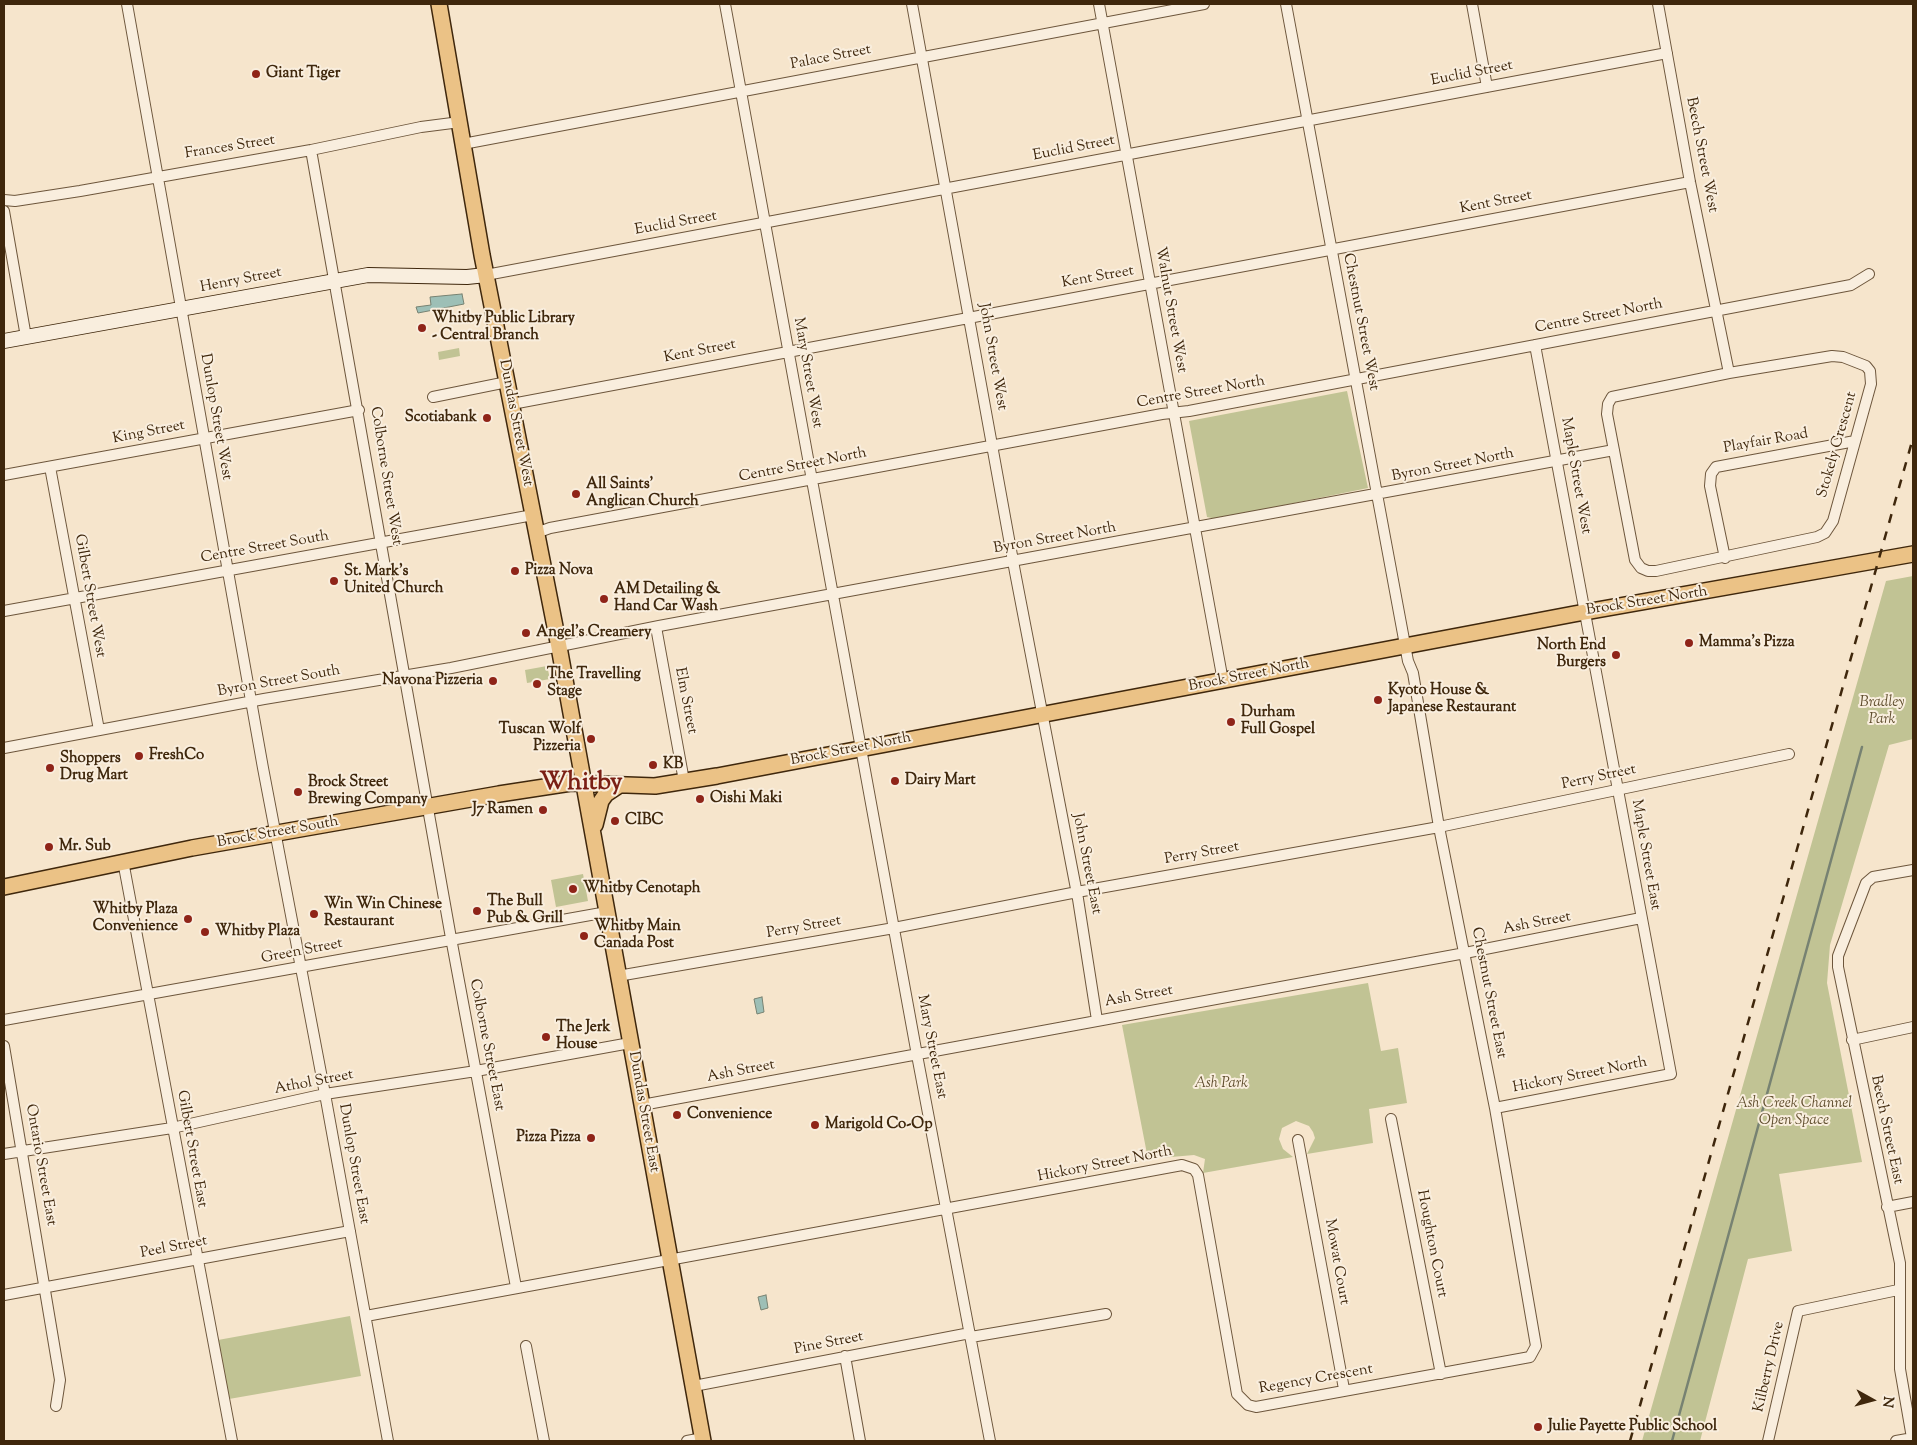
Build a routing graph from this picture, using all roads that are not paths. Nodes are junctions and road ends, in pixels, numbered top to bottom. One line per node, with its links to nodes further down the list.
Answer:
1 (127, 4): 20 (street, Dunlop Street West)
2 (439, 4): 16 (main road, Dundas Street West)
3 (725, 4): 14 (street, Mary Street West)
4 (912, 4): 12 (street, John Street West)
5 (1099, 4): 10 (street, Walnut Street West)
6 (1204, 4): 10 (street, Palace Street)
7 (1286, 4): 15 (street, Chestnut Street West)
8 (1472, 4): 13 (street)
9 (1658, 4): 11 (street, Beech Street West)
10 (1102, 23): 12 (street, Palace Street); 19 (street, Walnut Street West)
11 (1666, 53): 13 (street, Euclid Street); 21 (street, Beech Street West)
12 (922, 56): 14 (street, Palace Street); 22 (street, John Street West)
13 (1486, 87): 15 (street, Euclid Street)
14 (740, 90): 17 (street, Palace Street); 25 (street, Mary Street West)
15 (1308, 120): 19 (street, Euclid Street); 26 (street, Chestnut Street West)
16 (460, 122): 17 (main road, Dundas Street West); 18 (street, Frances Street)
17 (463, 144): 28 (main road, Dundas Street West)
18 (311, 150): 20 (street, Frances Street); 29 (street, Colborne Street West)
19 (1125, 154): 22 (street, Euclid Street); 30 (street, Walnut Street West)
20 (157, 176): 23 (street, Frances Street); 31 (street, Dunlop Street West)
21 (1690, 182): 26 (street, Kent Street); 32 (street, Beech Street West)
22 (946, 188): 25 (street, Euclid Street); 33 (street, John Street West)
23 (4, 200)
24 (4, 211): 34 (street)
25 (764, 223): 28 (street, Euclid Street); 37 (street, Mary Street West)
26 (1331, 249): 30 (street, Kent Street); 39 (street, Chestnut Street West)
27 (1869, 274): 32 (street, Centre Street North)
28 (486, 275): 29 (main road, Henry Street); 40 (main road, Dundas Street West)
29 (334, 280): 31 (main road, Henry Street); 43 (street, Colborne Street West)
30 (1151, 283): 33 (street, Kent Street); 44 (street, Walnut Street West)
31 (181, 308): 34 (main road, Henry Street); 45 (street, Dunlop Street West)
32 (1716, 311): 36 (street, Centre Street North); 38 (street, Beech Street West)
33 (970, 317): 37 (street, Kent Street); 47 (street, John Street West)
34 (26, 337): 35 (main road, Henry Street)
35 (4, 341)
36 (1535, 345): 39 (street, Centre Street North); 49 (street, Maple Street West)
37 (788, 351): 42 (street, Kent Street); 52 (street, Mary Street West)
38 (1729, 373): 46 (street, Stokely Crescent); 48 (street, Stokely Crescent)
39 (1356, 379): 44 (street, Centre Street North); 53 (street, Chestnut Street West)
40 (507, 382): 41 (street); 42 (main road, Dundas Street West)
41 (433, 397)
42 (512, 404): 54 (main road, Dundas Street West)
43 (359, 410): 45 (street, King Street); 57 (street, Colborne Street West)
44 (1174, 413): 47 (street, Centre Street North); 55 (street, Walnut Street West)
45 (204, 438): 50 (street, King Street); 61 (street, Dunlop Street West)
46 (1855, 441): 59 (street, Stokely Crescent); 59 (street, Playfair Road)
47 (992, 446): 52 (street, Centre Street North); 60 (street, John Street West)
48 (1614, 450): 49 (street, Byron Street North); 59 (street, Stokely Crescent)
49 (1557, 461): 53 (street, Byron Street North); 65 (street, Maple Street West)
50 (50, 467): 51 (street, King Street); 63 (street, Gilbert Street West)
51 (4, 475)
52 (811, 480): 56 (street, Centre Street North); 62 (street, Mary Street West)
53 (1377, 495): 55 (street, Byron Street North); 68 (street, Chestnut Street West)
54 (532, 515): 56 (main road, Dundas Street West); 57 (street, Centre Street South)
55 (1195, 528): 60 (street, Byron Street North); 70 (street, Walnut Street West)
56 (536, 533): 67 (main road, Dundas Street West)
57 (381, 542): 61 (street, Centre Street South); 69 (street, Colborne Street West)
58 (1913, 554): 65 (main road, Brock Street North)
59 (1725, 558)
60 (1013, 562): 62 (street, Byron Street North); 72 (street, John Street West)
61 (228, 570): 63 (street, Centre Street South); 71 (street, Dunlop Street West)
62 (833, 596): 66 (street, Byron Street North); 74 (street, Mary Street West)
63 (73, 599): 64 (street, Centre Street South); 73 (street, Gilbert Street West)
64 (4, 611)
65 (1585, 612): 68 (main road, Brock Street North); 80 (street, Maple Street East)
66 (656, 627): 67 (street, Byron Street North); 77 (street, Elm Street)
67 (559, 647): 69 (street, Byron Street South); 78 (main road, Dundas Street West)
68 (1405, 647): 70 (main road, Brock Street North); 82 (street, Chestnut Street East)
69 (404, 675): 71 (street, Byron Street South); 81 (street, Colborne Street West)
70 (1223, 681): 72 (main road, Brock Street North)
71 (251, 702): 73 (street, Byron Street South); 83 (street, Dunlop Street West)
72 (1042, 715): 74 (main road, Brock Street North); 88 (street, John Street East)
73 (99, 730): 75 (street, Byron Street South)
74 (862, 747): 77 (main road, Brock Street North); 91 (street, Mary Street East)
75 (4, 748)
76 (1790, 754): 80 (street, Perry Street)
77 (684, 781): 79 (main road, Brock Street North)
78 (584, 782): 79 (main road, Brock Street North); 81 (main road, Brock Street South); 84 (main road, Dundas Street East)
79 (618, 786): 84 (main road)
80 (1618, 789): 82 (street, Perry Street); 90 (street, Maple Street East)
81 (429, 807): 83 (main road, Brock Street South); 92 (street, Colborne Street East)
82 (1439, 827): 88 (street, Perry Street); 93 (street, Chestnut Street East)
83 (275, 834): 85 (main road, Brock Street South); 94 (street, Dunlop Street East)
84 (594, 838): 89 (main road, Dundas Street East)
85 (123, 861): 87 (main road, Brock Street South); 96 (street, Gilbert Street East)
86 (1913, 870): 100 (street, Beech Street East)
87 (4, 886)
88 (1077, 892): 91 (street, Perry Street); 98 (street, John Street East)
89 (607, 912): 92 (street, Green Street); 95 (main road, Dundas Street East)
90 (1641, 918): 93 (street, Ash Street); 105 (street, Maple Street East)
91 (894, 928): 95 (street, Perry Street); 103 (street, Mary Street East)
92 (451, 938): 94 (street, Green Street); 104 (street, Colborne Street East)
93 (1465, 954): 98 (street, Ash Street); 108 (street, Chestnut Street East)
94 (302, 967): 96 (street, Green Street); 106 (street, Dunlop Street East)
95 (618, 976): 101 (main road, Dundas Street East)
96 (149, 994): 97 (street, Green Street); 110 (street, Gilbert Street East)
97 (4, 1020)
98 (1097, 1020): 103 (street, Ash Street)
99 (1913, 1027): 100 (street)
100 (1852, 1040): 116 (street, Beech Street East)
101 (630, 1043): 104 (street, Athol Street); 107 (main road, Dundas Street East)
102 (4, 1046): 112 (street, Ontario Street East)
103 (917, 1055): 107 (street, Ash Street); 117 (street, Mary Street East)
104 (476, 1071): 106 (street, Athol Street); 121 (street, Colborne Street East)
105 (1671, 1074): 108 (street, Hickory Street North)
106 (326, 1094): 110 (street, Athol Street); 118 (street, Dunlop Street East)
107 (642, 1105): 120 (main road, Dundas Street East)
108 (1495, 1108): 129 (street, Chestnut Street East)
109 (1392, 1119): 131 (street, Houghton Court)
110 (172, 1128): 112 (street, Athol Street); 119 (street, Gilbert Street East)
111 (1298, 1140): 133 (street, Mowat Court)
112 (23, 1150): 113 (street, Athol Street); 122 (street, Ontario Street East)
113 (4, 1154)
114 (1194, 1168): 117 (street, Hickory Street North); 133 (street, Regency Crescent)
115 (1913, 1202): 116 (street)
116 (1887, 1207): 123 (street, Beech Street East)
117 (946, 1209): 120 (street, Hickory Street North); 127 (street, Mary Street East)
118 (350, 1231): 119 (street, Peel Street); 126 (street, Dunlop Street East)
119 (197, 1259): 122 (street, Peel Street); 137 (street, Gilbert Street East)
120 (670, 1260): 121 (street, Hickory Street North); 132 (main road, Dundas Street East)
121 (516, 1287): 126 (street, Hickory Street North)
122 (46, 1288): 124 (street, Peel Street); 134 (street, Ontario Street East)
123 (1898, 1290): 135 (street, Beech Street East); 143 (street, Kilberry Drive)
124 (4, 1295)
125 (1106, 1314): 127 (street, Pine Street)
126 (366, 1316): 138 (street, Dunlop Street East)
127 (971, 1335): 130 (street, Pine Street); 142 (street, Mary Street East)
128 (526, 1346): 139 (street)
129 (1536, 1346): 131 (street, Regency Crescent)
130 (845, 1356): 132 (street, Pine Street); 141 (street)
131 (1441, 1374): 133 (street, Regency Crescent)
132 (694, 1386): 136 (main road, Dundas Street East)
133 (1344, 1389)
134 (56, 1406)
135 (1912, 1438): 144 (street)
136 (703, 1440): 140 (street)
137 (232, 1441)
138 (388, 1441)
139 (544, 1441)
140 (687, 1441)
141 (860, 1441)
142 (990, 1441)
143 (1768, 1441)
144 (1896, 1441)

